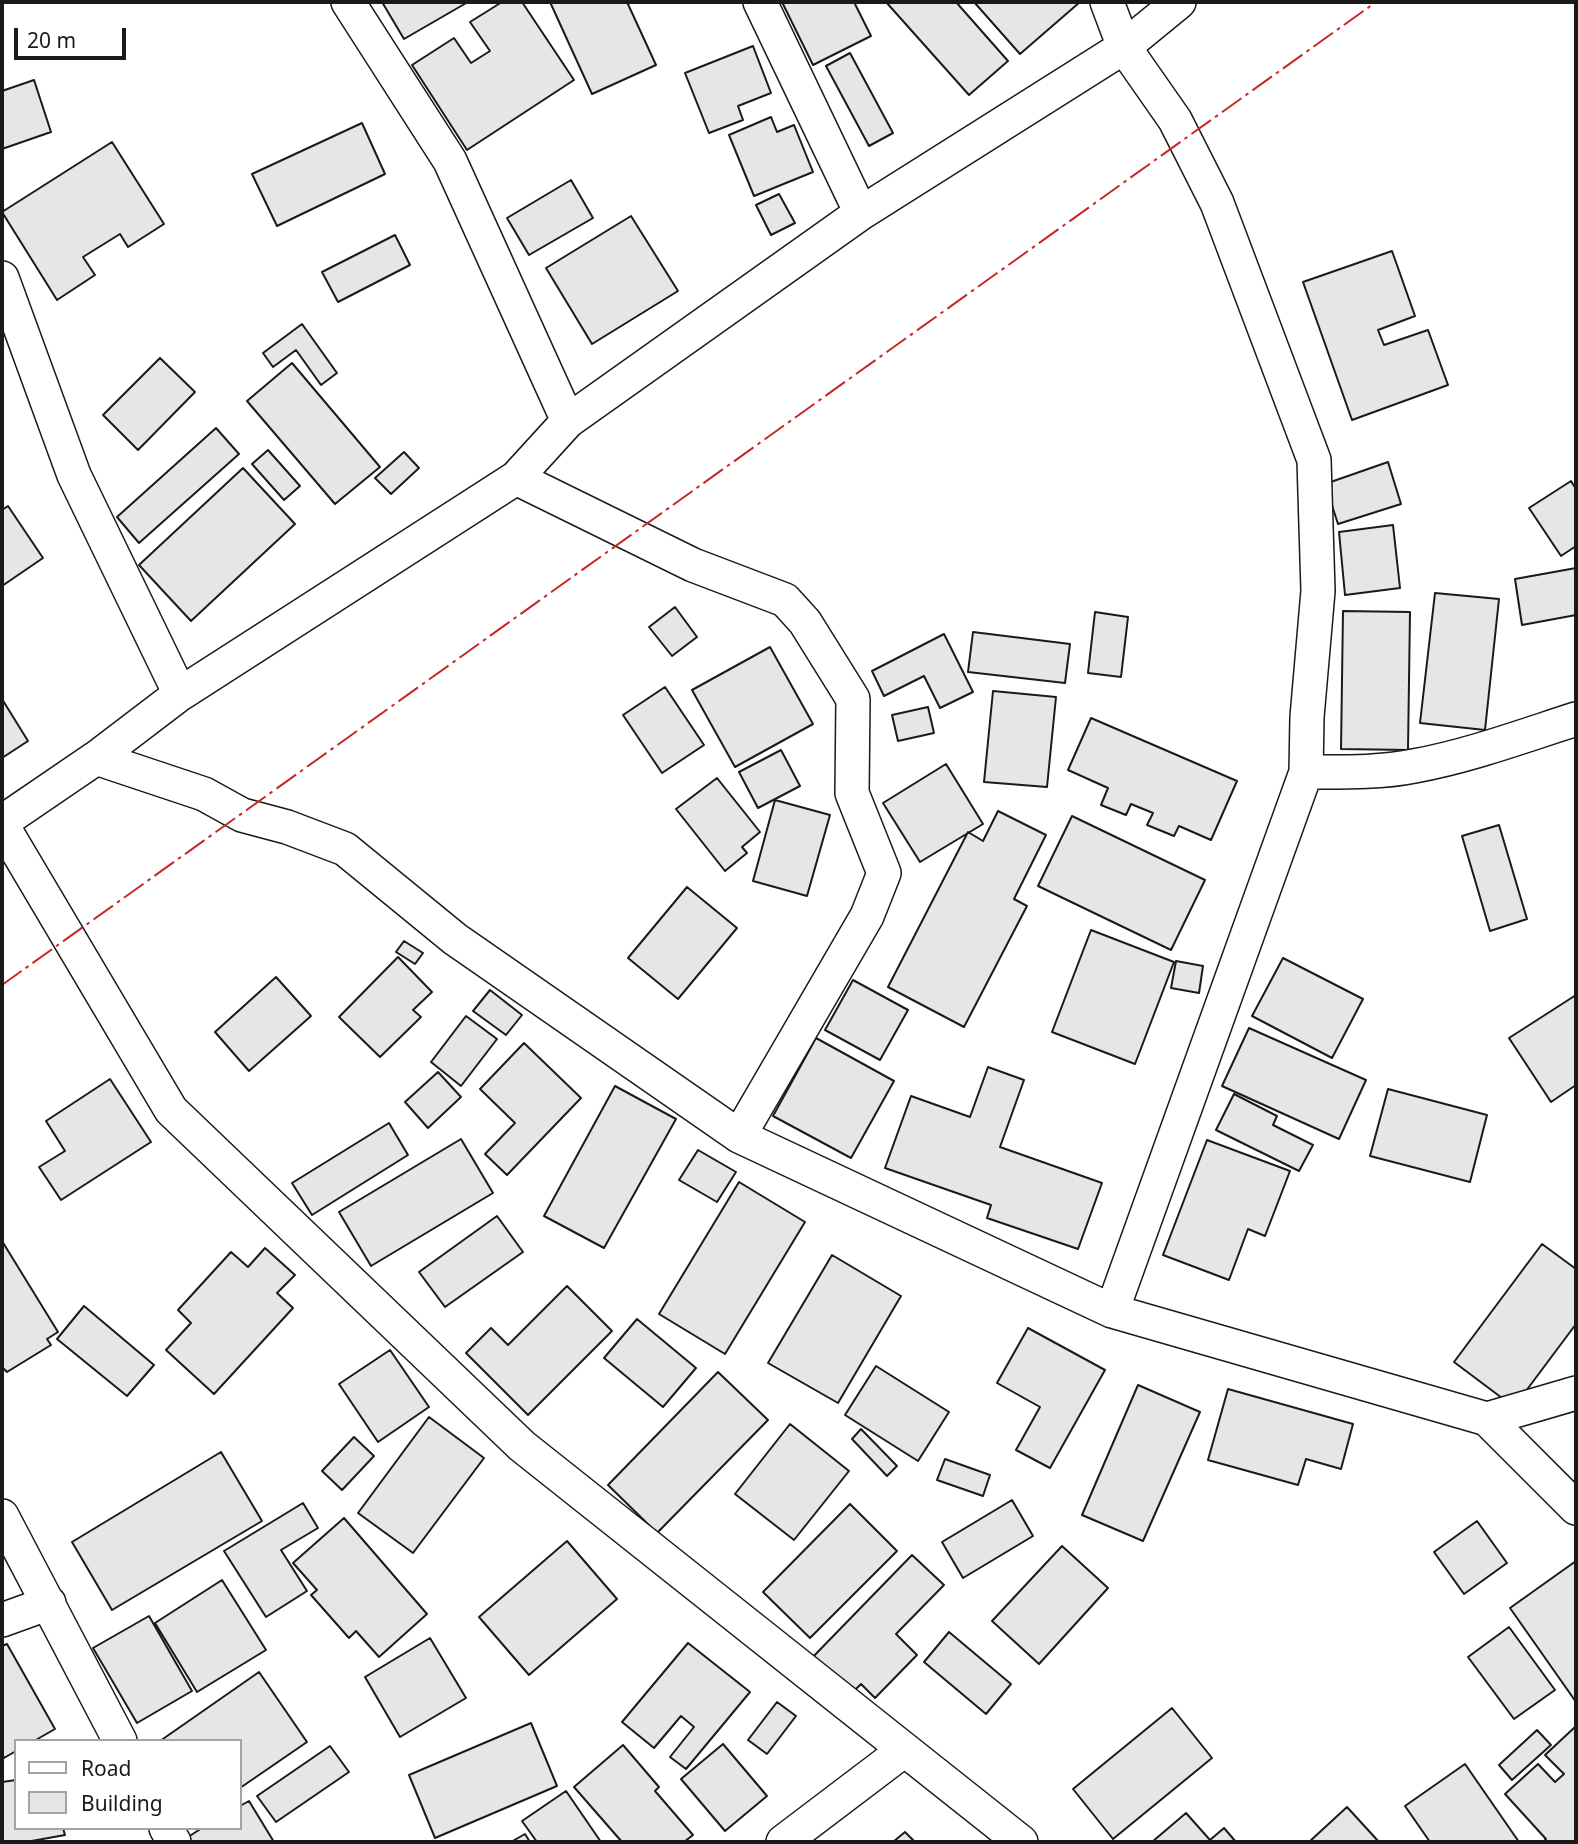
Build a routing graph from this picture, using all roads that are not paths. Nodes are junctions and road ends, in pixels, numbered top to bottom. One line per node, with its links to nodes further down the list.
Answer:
1 (348, 2): 8 (street)
2 (760, 2): 6 (street)
3 (1107, 2): 5 (street)
4 (1179, 2): 5 (street)
5 (1124, 47): 6 (street); 13 (street)
6 (861, 213): 8 (street)
7 (2, 278): 10 (street)
8 (568, 421): 9 (street)
9 (516, 478): 10 (street); 15 (street)
10 (180, 694): 12 (street)
11 (1576, 719): 13 (street)
12 (96, 758): 14 (street); 15 (street)
13 (1306, 772): 16 (street)
14 (2, 823): 24 (street)
15 (739, 1136): 16 (street)
16 (1112, 1311): 18 (street)
17 (1576, 1393): 18 (street)
18 (1488, 1419): 19 (street)
19 (1576, 1508)
20 (2, 1517): 21 (street)
21 (48, 1603): 22 (street); 23 (street)
22 (2, 1620)
23 (119, 1739)
24 (903, 1751): 25 (street); 26 (street)
25 (783, 1842)
26 (1021, 1842)

